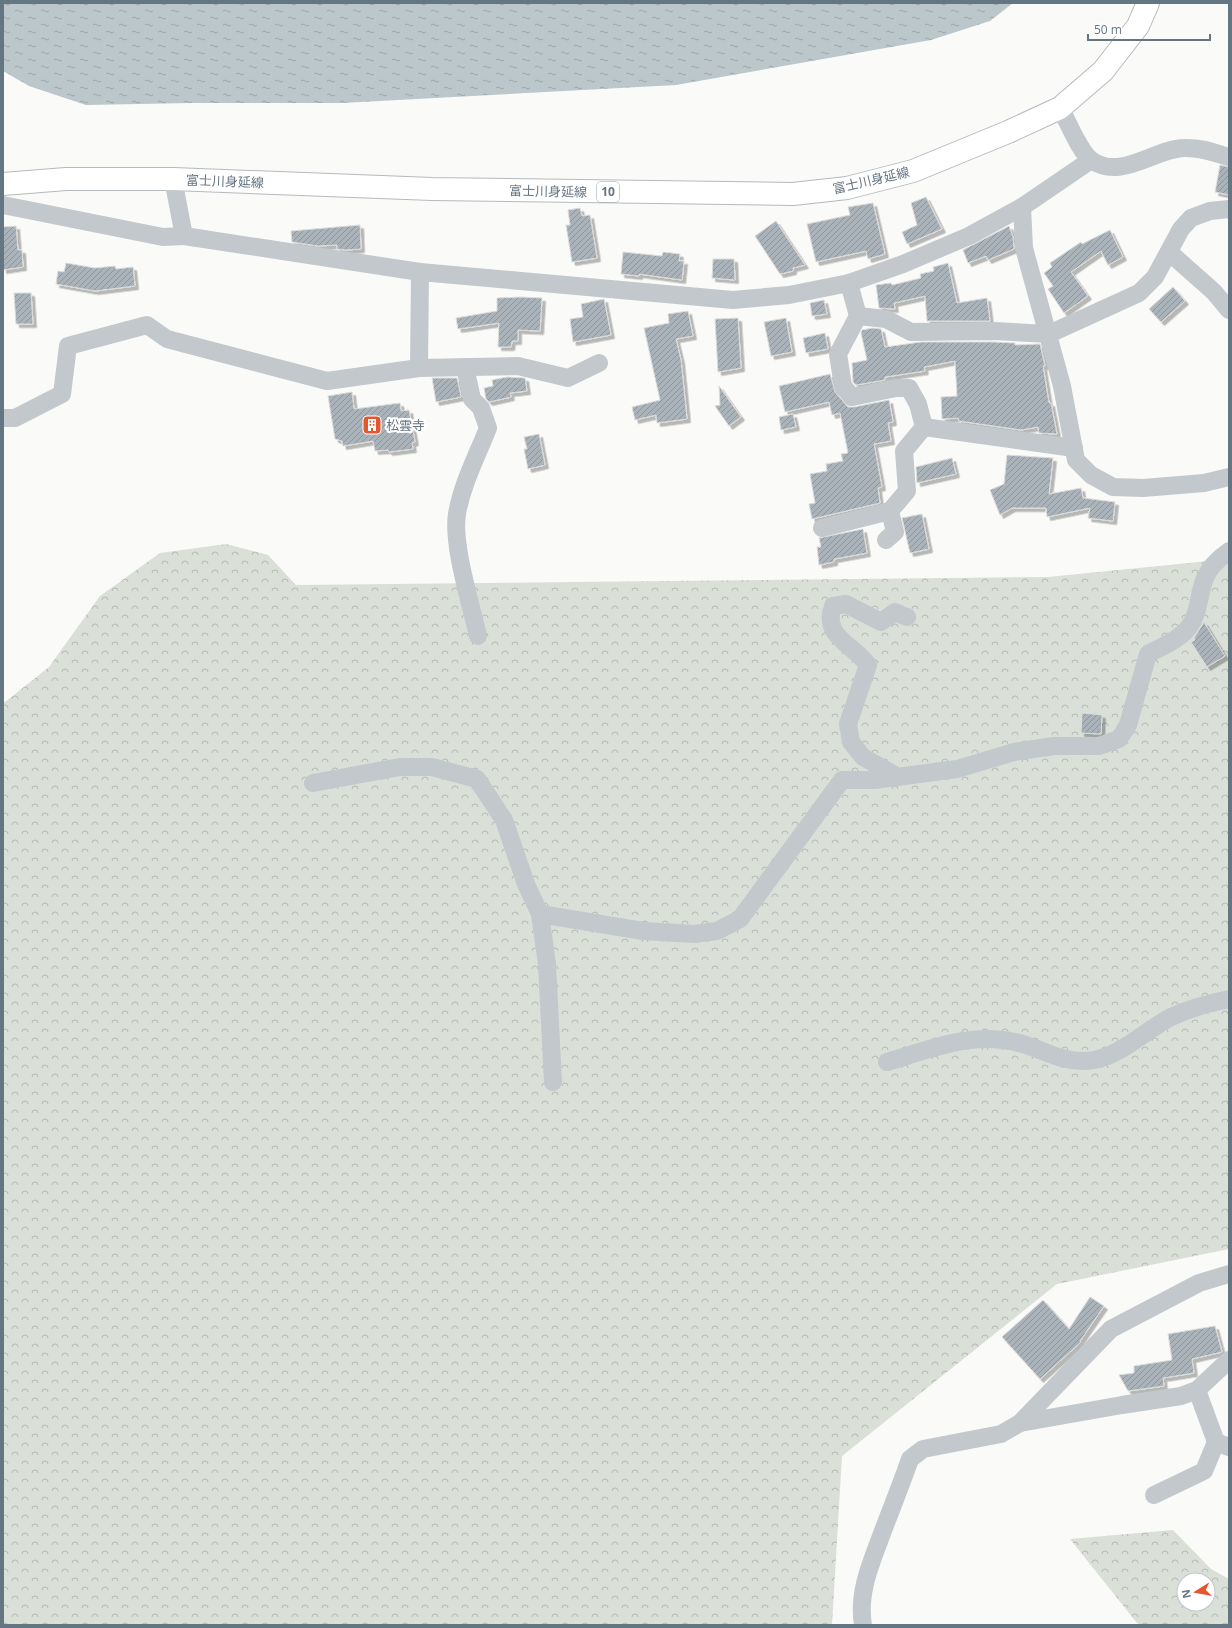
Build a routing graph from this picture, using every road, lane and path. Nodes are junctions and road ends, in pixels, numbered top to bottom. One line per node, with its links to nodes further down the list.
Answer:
1 (1148, 3): 2 (main road, 富士川身延線 / 10)
2 (1060, 108): 4 (street); 5 (main road, 富士川身延線 / 10)
3 (1229, 157): 4 (street)
4 (1091, 160): 8 (street)
5 (173, 179): 6 (main road, 富士川身延線 / 10); 10 (street)
6 (3, 184)
7 (3, 205): 10 (street)
8 (1022, 207): 13 (street); 16 (street)
9 (1229, 209): 11 (street)
10 (184, 236): 12 (street)
11 (1169, 252): 14 (street); 16 (street)
12 (420, 272): 13 (street); 19 (street)
13 (849, 282): 15 (street)
14 (1229, 310)
15 (858, 316): 16 (street); 21 (street)
16 (1049, 334): 22 (street)
17 (599, 363): 18 (street)
18 (465, 367): 19 (street); 29 (street)
19 (419, 368): 20 (street)
20 (3, 418)
21 (924, 427): 22 (street); 24 (street)
22 (1074, 448): 23 (street)
23 (1229, 477)
24 (890, 511): 25 (street); 26 (street)
25 (822, 528)
26 (886, 540)
27 (1229, 551): 30 (street)
28 (907, 617): 30 (street)
29 (478, 636)
30 (898, 777): 32 (street)
31 (313, 782): 32 (street)
32 (540, 914): 35 (street)
33 (1229, 999): 34 (street)
34 (887, 1062)
35 (553, 1082)
36 (1229, 1274): 39 (street)
37 (1229, 1360): 38 (street)
38 (1197, 1390): 39 (street); 40 (street)
39 (1020, 1423): 42 (street)
40 (1223, 1444): 41 (street)
41 (1154, 1495)
42 (863, 1625)

